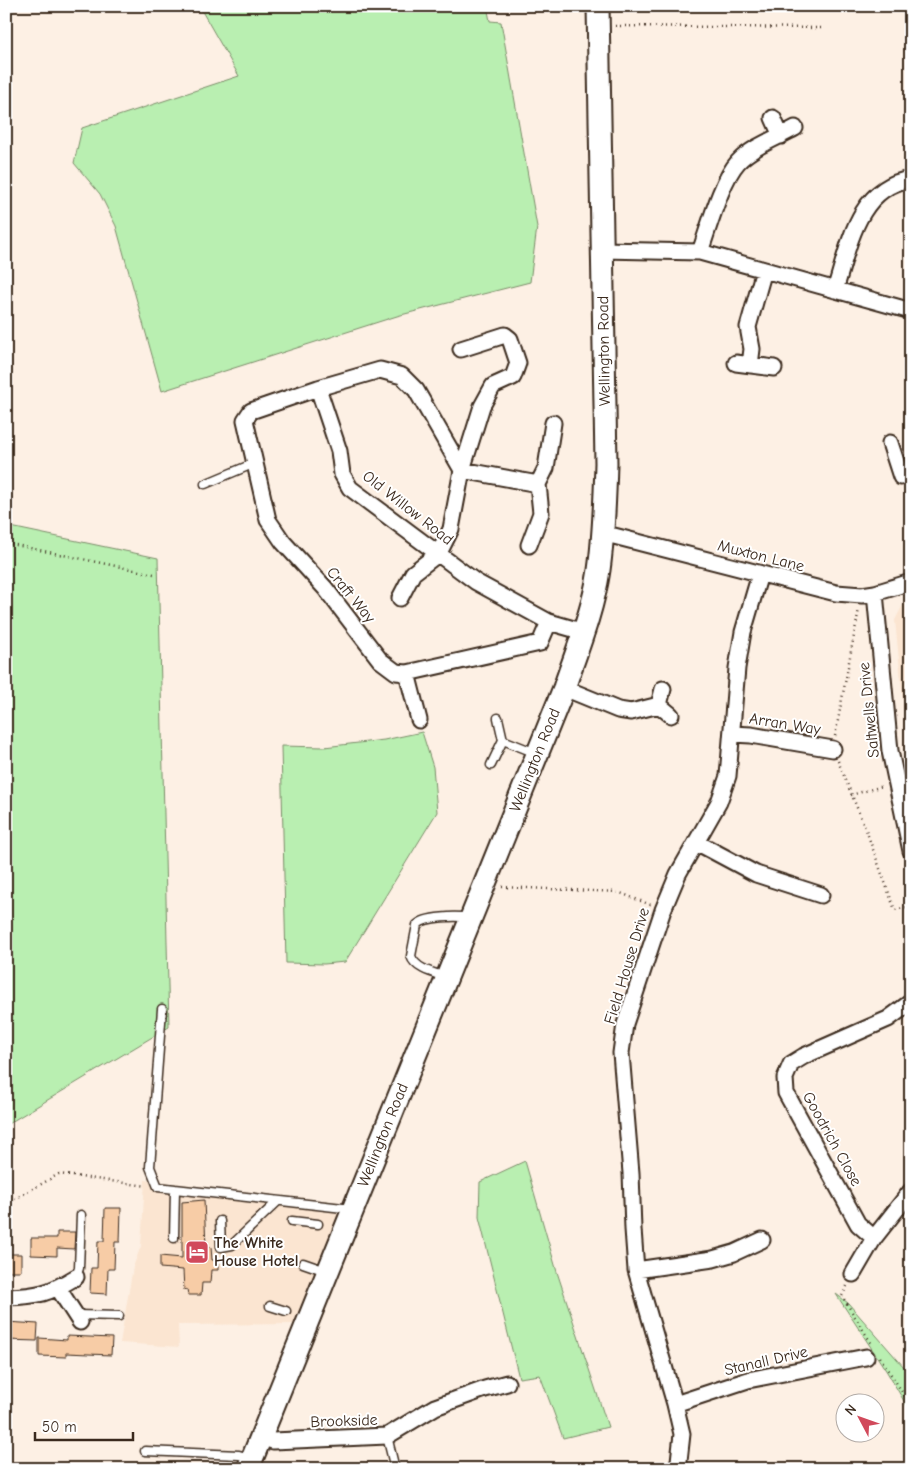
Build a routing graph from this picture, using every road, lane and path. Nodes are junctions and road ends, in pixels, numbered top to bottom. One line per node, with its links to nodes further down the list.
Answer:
1 (599, 16): 2 (path); 7 (street, Wellington Road)
2 (824, 28)
3 (773, 118): 5 (street)
4 (795, 128): 5 (street)
5 (781, 136): 8 (street)
6 (911, 179): 10 (street)
7 (602, 250): 8 (street); 23 (street, Wellington Road)
8 (700, 252): 9 (street)
9 (764, 270): 10 (street); 13 (street)
10 (836, 290): 11 (street)
11 (911, 311)
12 (461, 348): 19 (street)
13 (774, 368)
14 (318, 388): 18 (street, Craft Way); 19 (street); 26 (street, Old Willow Road)
15 (552, 423): 22 (street)
16 (890, 443): 17 (street)
17 (904, 459): 20 (street)
18 (255, 463): 21 (lane); 34 (street, Craft Way)
19 (462, 470): 22 (street); 26 (street)
20 (901, 478)
21 (205, 484)
22 (538, 484): 25 (street)
23 (603, 536): 28 (street, Muxton Lane); 33 (street, Wellington Road)
24 (6, 542): 27 (path)
25 (529, 545)
26 (439, 553): 31 (street); 32 (street, Old Willow Road)
27 (154, 574)
28 (760, 574): 30 (street, Muxton Lane); 41 (street, Field House Drive)
29 (911, 582): 30 (street, Muxton Lane)
30 (868, 594): 43 (path); 46 (street, Saltwells Drive)
31 (400, 598)
32 (549, 622): 33 (street); 34 (street)
33 (584, 632): 35 (street, Wellington Road)
34 (407, 673): 40 (street)
35 (564, 688): 37 (street); 44 (street, Wellington Road)
36 (663, 689): 37 (street)
37 (659, 705): 38 (street)
38 (671, 715)
39 (498, 718): 42 (lane)
40 (419, 720)
41 (732, 734): 43 (street, Arran Way); 48 (street, Field House Drive)
42 (503, 740): 44 (lane); 45 (lane)
43 (833, 749): 47 (path)
44 (538, 754): 50 (street, Wellington Road)
45 (491, 765)
46 (896, 782): 47 (path); 49 (street, Saltwells Drive)
47 (851, 794): 52 (path)
48 (696, 842): 51 (street); 53 (street, Field House Drive)
49 (911, 851)
50 (485, 885): 53 (path); 54 (street, Wellington Road)
51 (821, 895)
52 (911, 906)
53 (663, 910): 72 (street, Field House Drive)
54 (472, 918): 55 (street, Wellington Road); 55 (lane)
55 (448, 977): 63 (street, Wellington Road)
56 (911, 1002): 69 (street, Goodrich Close)
57 (162, 1009): 58 (lane)
58 (158, 1187): 59 (lane); 62 (path)
59 (175, 1189): 61 (lane); 68 (lane)
60 (911, 1191): 69 (street)
61 (278, 1201): 63 (lane); 66 (lane)
62 (6, 1204)
63 (353, 1210): 73 (street, Wellington Road)
64 (81, 1215): 75 (lane)
65 (292, 1221): 67 (lane)
66 (220, 1222)
67 (318, 1224)
68 (174, 1238)
69 (874, 1238): 74 (street)
70 (762, 1240): 72 (street)
71 (303, 1262): 73 (lane)
72 (636, 1270): 84 (street, Field House Drive)
73 (327, 1272): 87 (street, Wellington Road)
74 (853, 1274): 82 (path)
75 (76, 1277): 76 (street)
76 (58, 1288): 77 (street); 81 (street)
77 (6, 1297)
78 (270, 1306): 79 (lane)
79 (286, 1311)
80 (118, 1316): 81 (lane)
81 (77, 1319)
82 (873, 1353): 84 (street, Stanall Drive); 85 (path)
83 (507, 1384): 86 (street, Brookside)
84 (675, 1404): 91 (street, Field House Drive)
85 (911, 1406)
86 (388, 1436): 87 (street, Brookside); 90 (lane)
87 (260, 1437): 89 (street, Wellington Road)
88 (145, 1451): 89 (lane)
89 (250, 1463)
90 (395, 1469)
91 (675, 1469)

